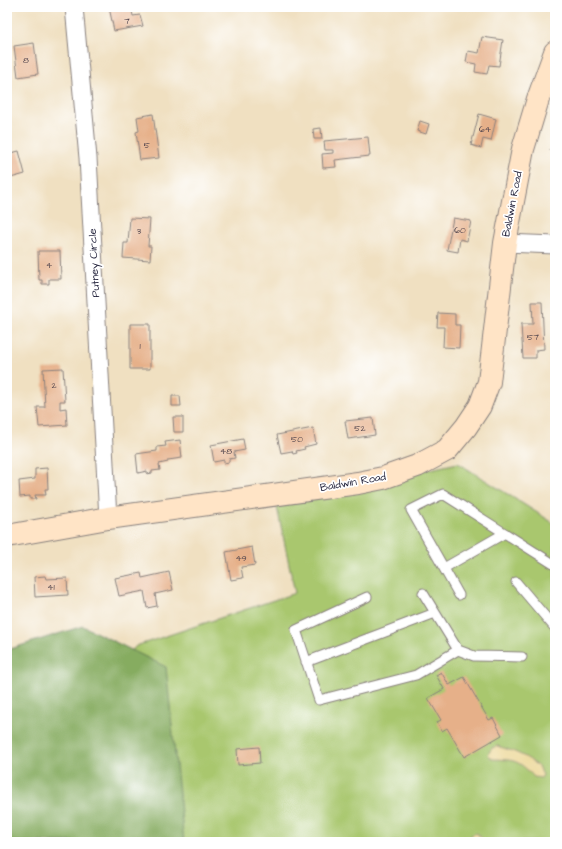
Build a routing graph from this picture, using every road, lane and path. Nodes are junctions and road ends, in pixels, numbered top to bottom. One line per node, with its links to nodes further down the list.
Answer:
1 (74, 7): 5 (street, Putney Circle)
2 (555, 52): 3 (street, Baldwin Road)
3 (505, 243): 4 (street); 5 (street, Baldwin Road)
4 (555, 245)
5 (108, 518): 7 (street, Baldwin Road)
6 (505, 533): 8 (lane); 9 (lane); 9 (lane)
7 (7, 536)
8 (555, 564)
9 (444, 568): 12 (lane)
10 (516, 582): 15 (lane)
11 (423, 593): 14 (lane)
12 (459, 595)
13 (367, 597): 18 (lane)
14 (435, 613): 16 (lane); 18 (lane)
15 (555, 628)
16 (458, 650): 17 (lane); 18 (lane)
17 (522, 657)
18 (306, 662)

